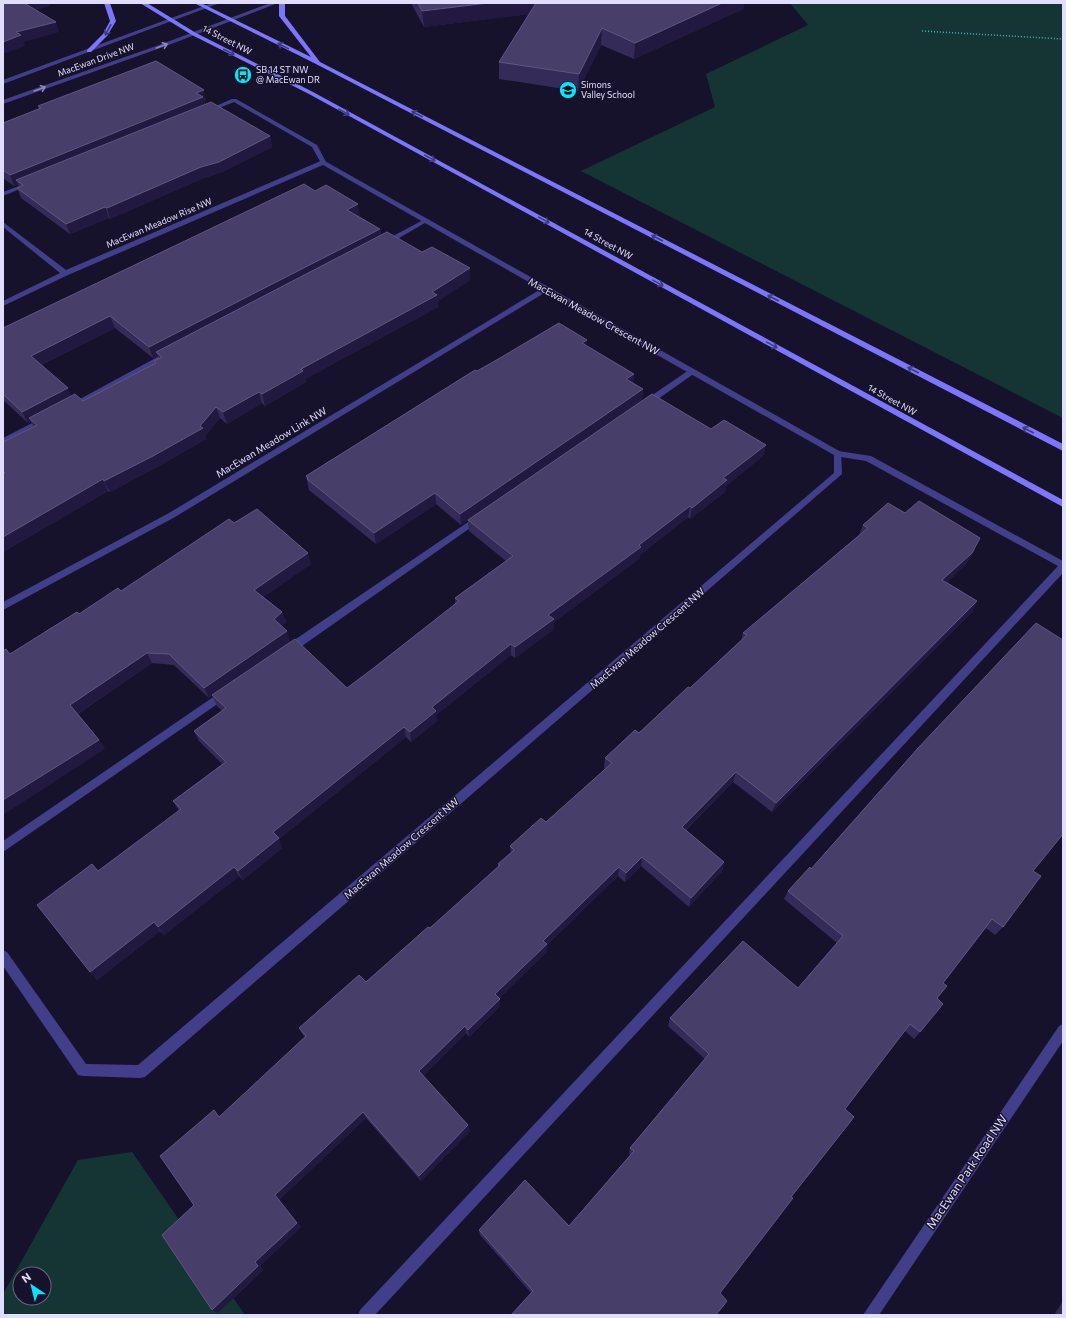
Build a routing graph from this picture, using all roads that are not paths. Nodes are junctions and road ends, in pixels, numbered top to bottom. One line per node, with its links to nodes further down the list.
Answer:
1 (107, 3): 11 (main road, one-way to 11)
2 (143, 3): 8 (main road, 14 Street NW)
3 (197, 3): 7 (main road, 14 Street NW)
4 (217, 3): 7 (street, MacEwan Drive NW)
5 (275, 3): 9 (street, MacEwan Drive NW)
6 (282, 3): 12 (main road)
7 (206, 7): 8 (street, MacEwan Drive NW); 9 (main road, 14 Street NW)
8 (170, 20): 10 (main road, 14 Street NW); 11 (street, MacEwan Drive NW)
9 (230, 20): 10 (street, MacEwan Drive NW); 12 (main road, 14 Street NW, one-way to 9)
10 (194, 34): 14 (street, MacEwan Drive NW, one-way to 10); 33 (main road, 14 Street NW, one-way to 33)
11 (89, 51): 13 (street, MacEwan Drive NW)
12 (318, 63): 31 (main road, 14 Street NW, one-way to 12)
13 (3, 82)
14 (3, 102)
15 (198, 115): 16 (street)
16 (323, 162): 19 (street, MacEwan Meadow Crescent NW); 22 (street, MacEwan Meadow Rise NW)
17 (39, 180): 18 (street)
18 (3, 194)
19 (427, 220): 21 (street); 23 (street, MacEwan Meadow Crescent NW)
20 (3, 224): 22 (street)
21 (378, 246)
22 (65, 274): 24 (street, MacEwan Meadow Rise NW)
23 (546, 289): 26 (street, MacEwan Meadow Crescent NW); 36 (street, MacEwan Meadow Link NW)
24 (3, 304)
25 (173, 353): 28 (street)
26 (692, 371): 27 (street); 32 (street, MacEwan Meadow Crescent NW)
27 (639, 407)
28 (67, 408)
29 (52, 416): 30 (street)
30 (3, 442)
31 (1063, 448)
32 (838, 454): 35 (street); 40 (street, MacEwan Meadow Crescent NW)
33 (1063, 504)
34 (488, 512): 37 (street)
35 (1063, 566): 42 (street)
36 (3, 606)
37 (278, 656)
38 (233, 688): 39 (street)
39 (3, 847)
40 (3, 956)
41 (1063, 1030): 43 (street, MacEwan Park Road NW)
42 (365, 1315)
43 (870, 1315)

